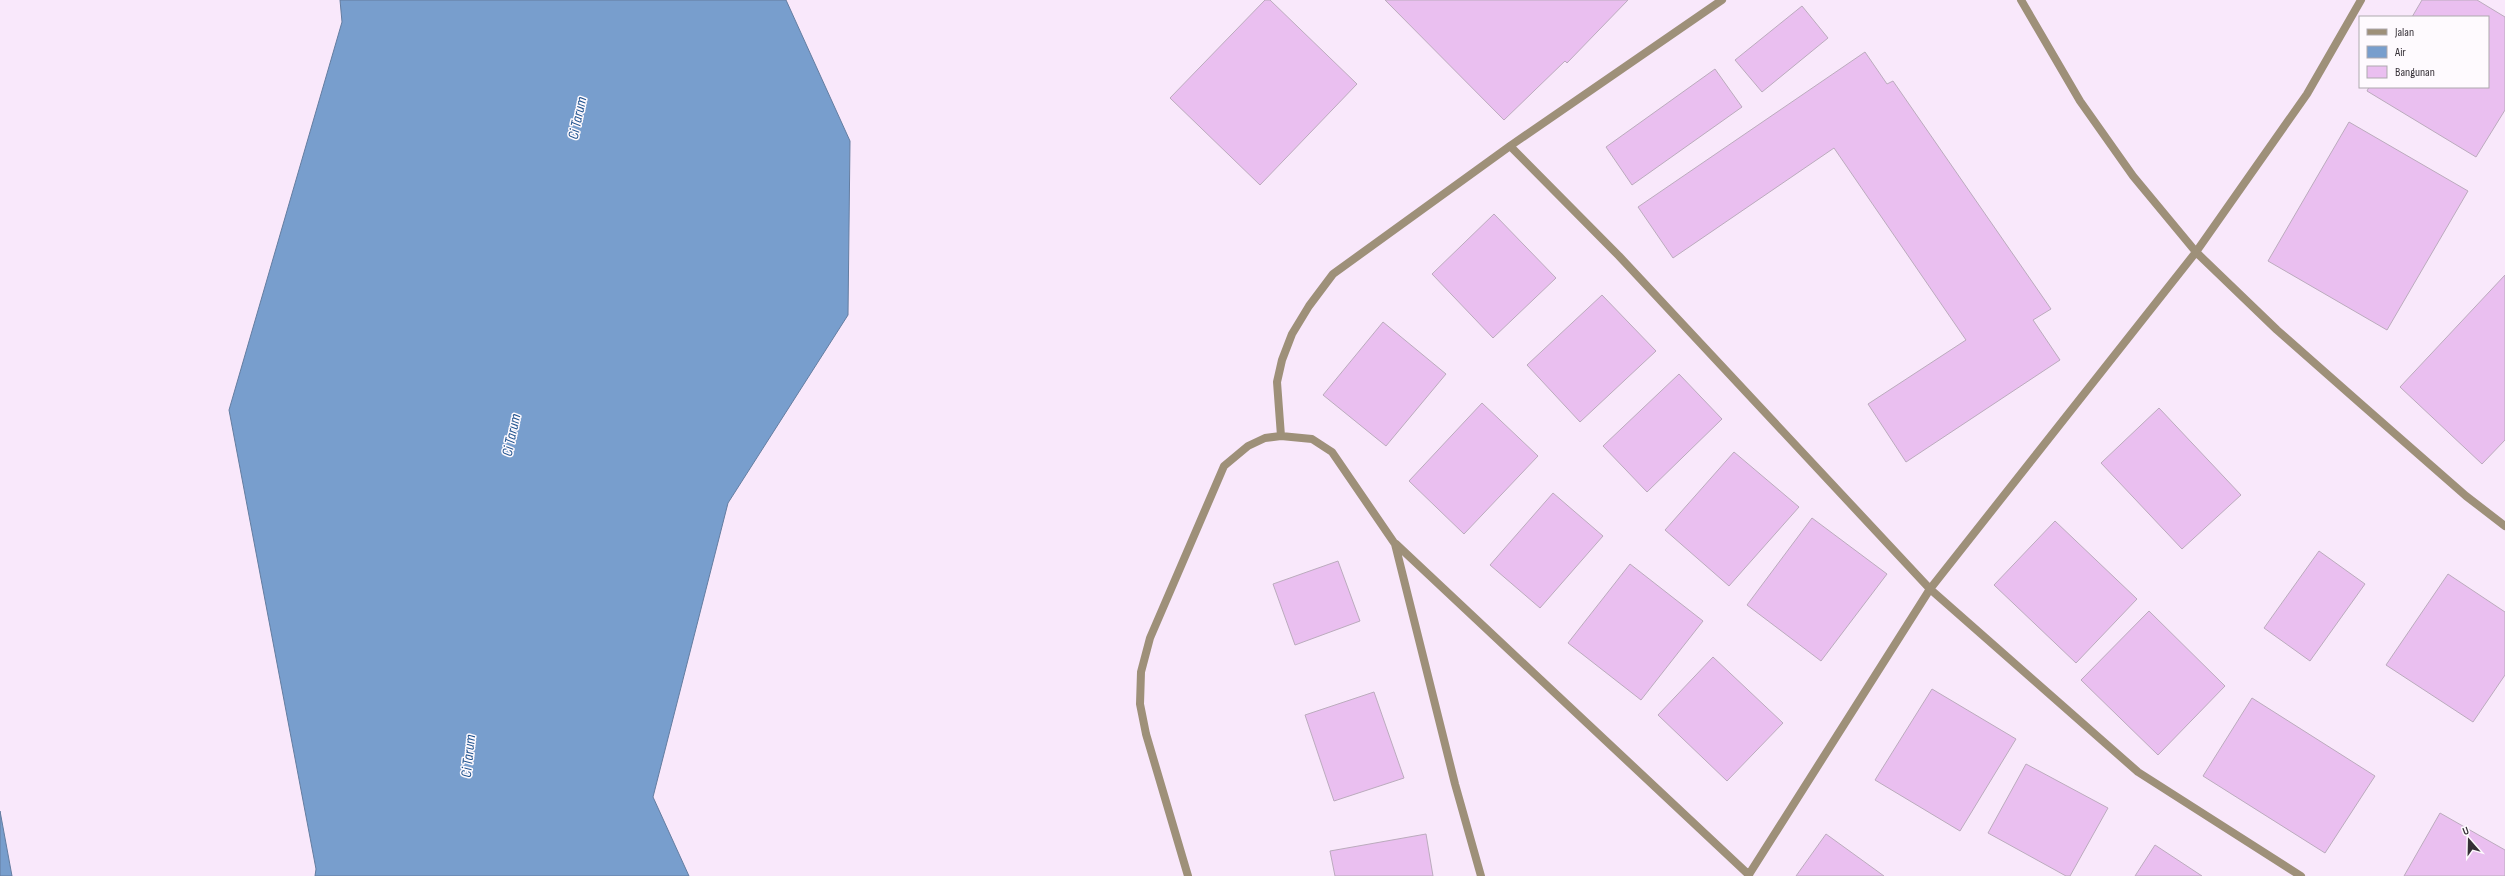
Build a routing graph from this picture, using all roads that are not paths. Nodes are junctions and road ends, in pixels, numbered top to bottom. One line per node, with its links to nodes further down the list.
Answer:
1 (1722, 0): 4 (street)
2 (2021, 0): 5 (street)
3 (2361, 0): 5 (street)
4 (1510, 146): 6 (street); 9 (street)
5 (2196, 252): 7 (street); 9 (street)
6 (1281, 436): 8 (street); 10 (street)
7 (2505, 526)
8 (1395, 544): 11 (street); 12 (street)
9 (1930, 589): 12 (street); 13 (street)
10 (1188, 876)
11 (1481, 876)
12 (1749, 876)
13 (2301, 876)

